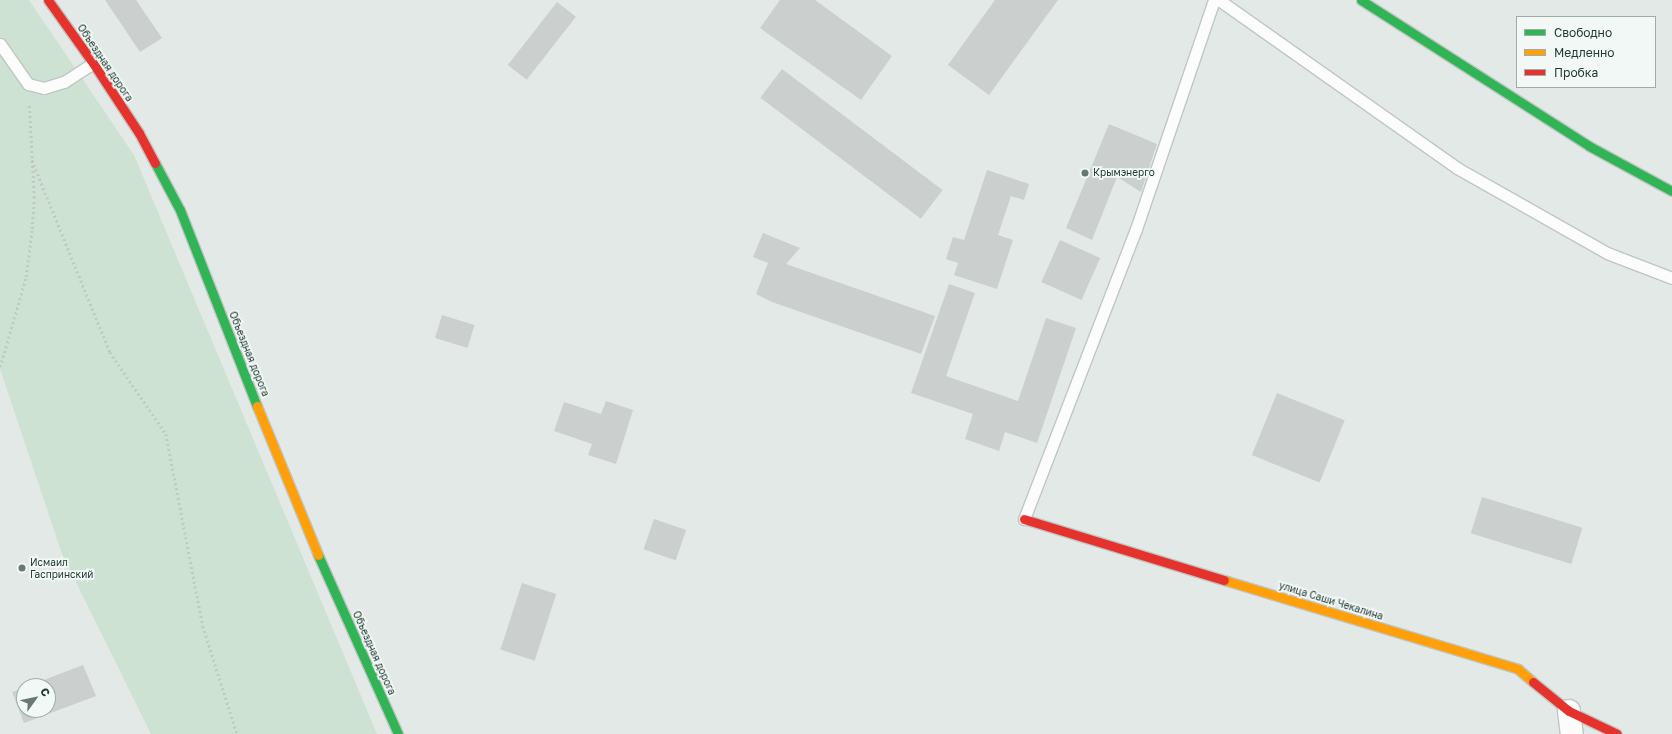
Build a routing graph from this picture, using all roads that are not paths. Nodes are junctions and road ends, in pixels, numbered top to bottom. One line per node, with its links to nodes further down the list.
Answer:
1 (48, 0): 6 (main road, Объездная дорога)
2 (1214, 0): 9 (lane)
3 (1219, 0): 8 (lane)
4 (1362, 0): 7 (main road)
5 (0, 44): 6 (lane)
6 (93, 63): 11 (main road, Объездная дорога)
7 (1672, 191)
8 (1672, 278)
9 (1024, 519): 10 (main road, улица Саши Чекалина)
10 (1569, 711): 12 (street); 13 (main road, улица Саши Чекалина)
11 (398, 734)
12 (1572, 734)
13 (1617, 734)

